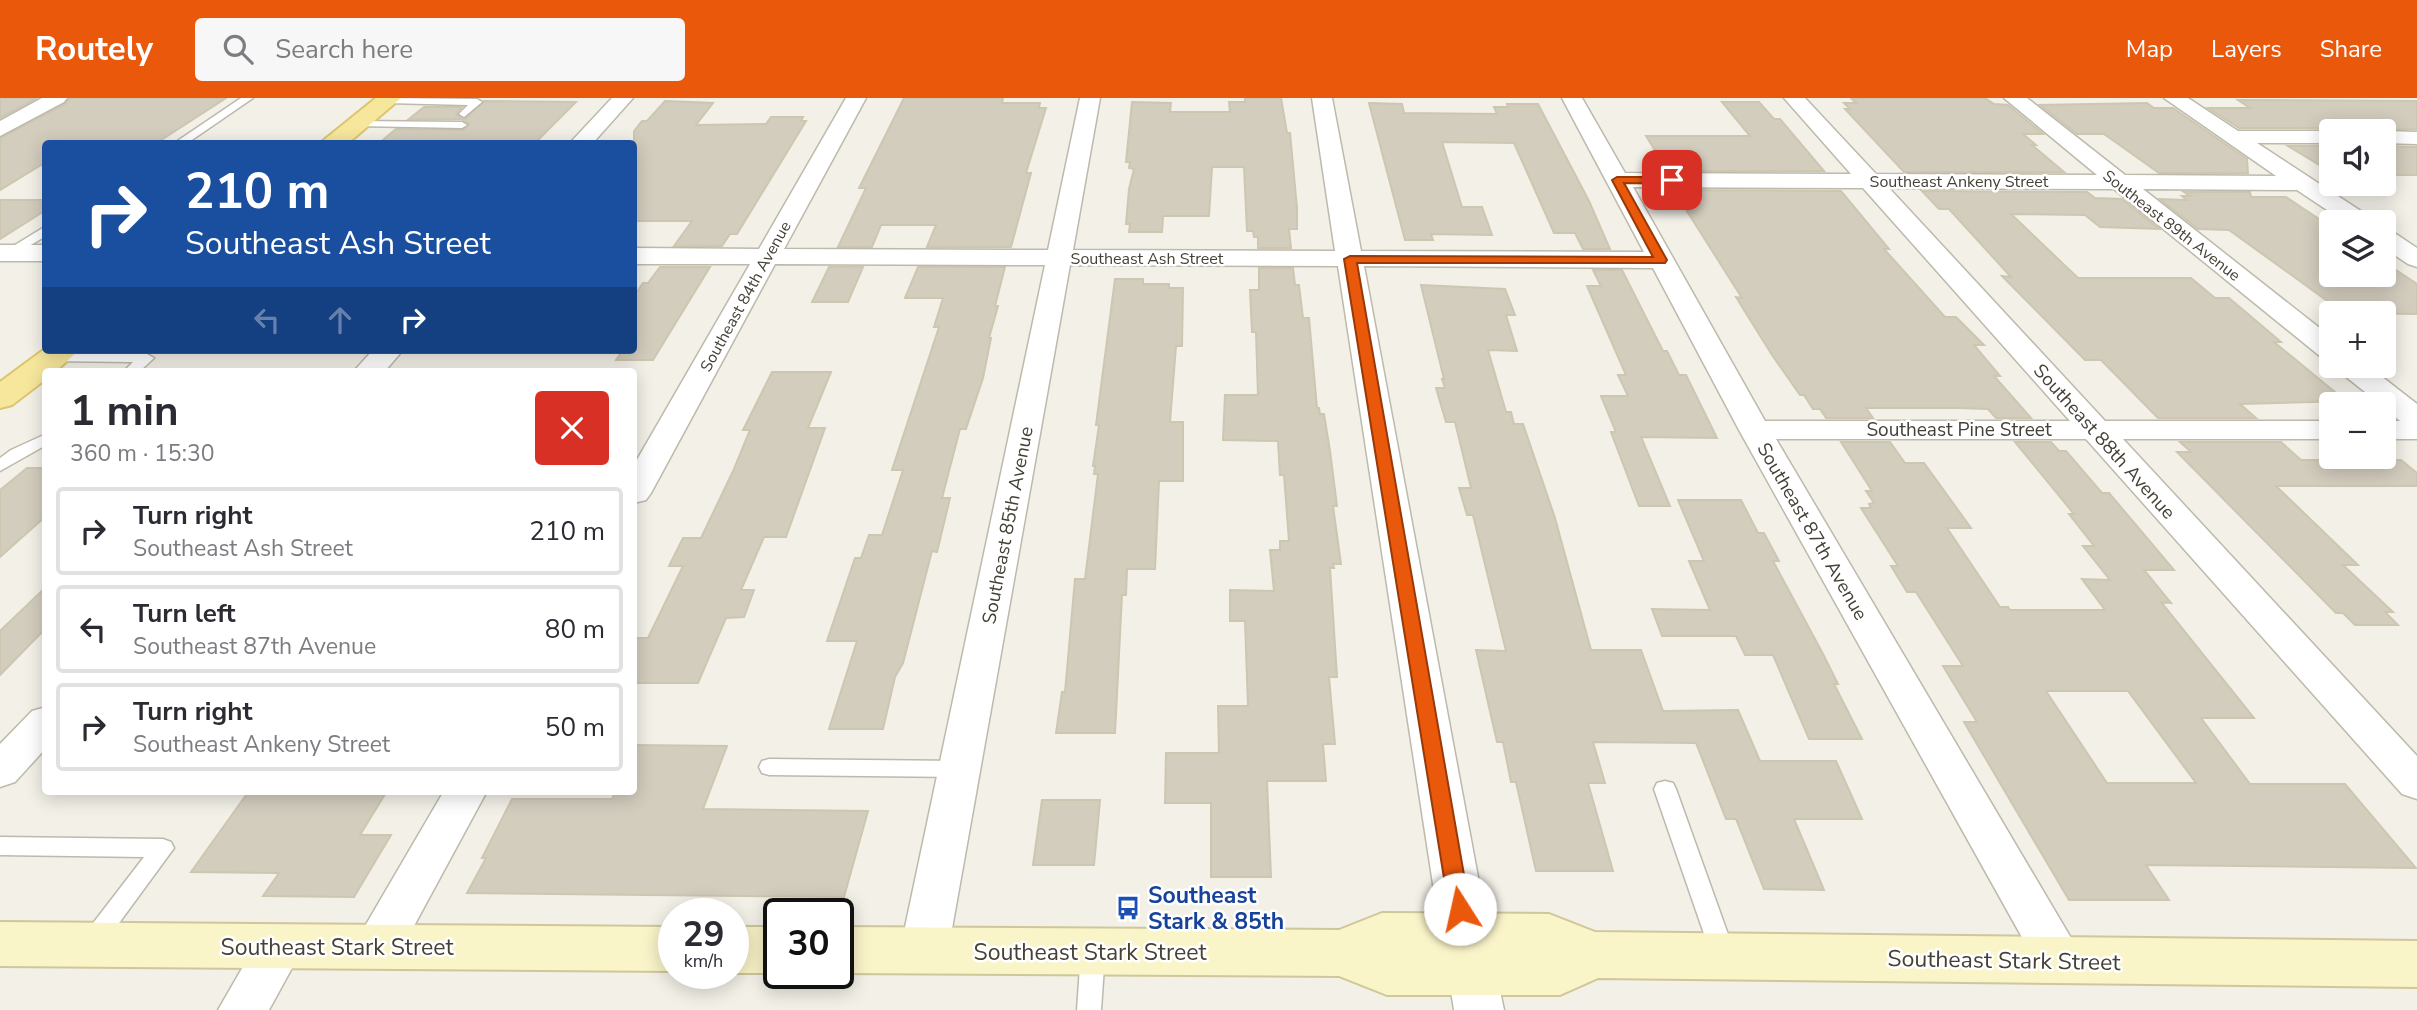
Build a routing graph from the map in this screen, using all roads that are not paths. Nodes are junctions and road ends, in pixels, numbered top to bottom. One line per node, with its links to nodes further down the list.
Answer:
1 (57, 98): 13 (street)
2 (248, 98): 18 (lane)
3 (622, 98): 20 (street)
4 (856, 98): 30 (street, Southeast 84th Avenue)
5 (1090, 98): 31 (street, Southeast 85th Avenue)
6 (1322, 98): 32 (street)
7 (1572, 98): 21 (street, Southeast 87th Avenue)
8 (1794, 98): 22 (street, Southeast 88th Avenue)
9 (2014, 98): 23 (street, Southeast 89th Avenue)
10 (2175, 98): 14 (street)
11 (388, 99): 12 (main road); 12 (lane)
12 (357, 123): 19 (main road)
13 (0, 130)
14 (2233, 137): 15 (street); 24 (street)
15 (2319, 137)
16 (2396, 137): 17 (street)
17 (2417, 138)
18 (184, 140)
19 (336, 140)
20 (584, 140)
21 (1617, 180): 22 (street, Southeast Ankeny Street); 33 (street, Southeast 87th Avenue)
22 (1867, 181): 23 (street, Southeast Ankeny Street); 43 (street, Southeast 88th Avenue)
23 (2116, 182): 24 (street, Southeast Ankeny Street); 34 (street, Southeast 89th Avenue)
24 (2302, 183): 25 (street)
25 (2343, 210)
26 (42, 232): 27 (lane)
27 (4, 253): 28 (street)
28 (42, 253)
29 (637, 256): 30 (street, Southeast Ash Street)
30 (766, 256): 31 (street, Southeast Ash Street); 50 (street, Southeast 84th Avenue)
31 (1059, 258): 32 (street, Southeast Ash Street); 53 (street, Southeast 85th Avenue)
32 (1350, 259): 33 (street, Southeast Ash Street); 70 (street)
33 (1661, 260): 44 (street, Southeast 87th Avenue)
34 (2319, 342)
35 (58, 354): 36 (lane); 41 (main road)
36 (151, 354): 38 (lane)
37 (385, 354): 39 (street)
38 (135, 368)
39 (372, 368)
40 (2365, 378): 42 (street)
41 (0, 398)
42 (2417, 419)
43 (2094, 429): 44 (street, Southeast Pine Street); 45 (street, Southeast Pine Street); 55 (street, Southeast 88th Avenue)
44 (1755, 430): 68 (street, Southeast 87th Avenue)
45 (2319, 430)
46 (2396, 430): 47 (street)
47 (2417, 430)
48 (42, 441): 49 (lane)
49 (0, 466)
50 (637, 488)
51 (42, 725): 54 (street)
52 (769, 767): 53 (lane)
53 (960, 769): 65 (street, Southeast 85th Avenue)
54 (1, 770)
55 (2417, 783)
56 (1665, 789): 67 (lane)
57 (464, 795): 62 (street)
58 (0, 846): 60 (lane)
59 (0, 944): 60 (main road, Southeast Stark Street)
60 (90, 944): 61 (main road, Southeast Stark Street)
61 (280, 946): 62 (main road, Southeast Stark Street); 71 (street)
62 (379, 947): 63 (main road, Southeast Stark Street)
63 (658, 949)
64 (854, 950): 65 (main road, Southeast Stark Street)
65 (924, 951): 66 (main road, Southeast Stark Street)
66 (1094, 952): 70 (main road, Southeast Stark Street); 72 (lane)
67 (1724, 956): 68 (main road, Southeast Stark Street); 70 (main road, Southeast Stark Street)
68 (2060, 960): 69 (main road, Southeast Stark Street)
69 (2417, 964)
70 (1472, 973)
71 (243, 1010)
72 (1089, 1010)

